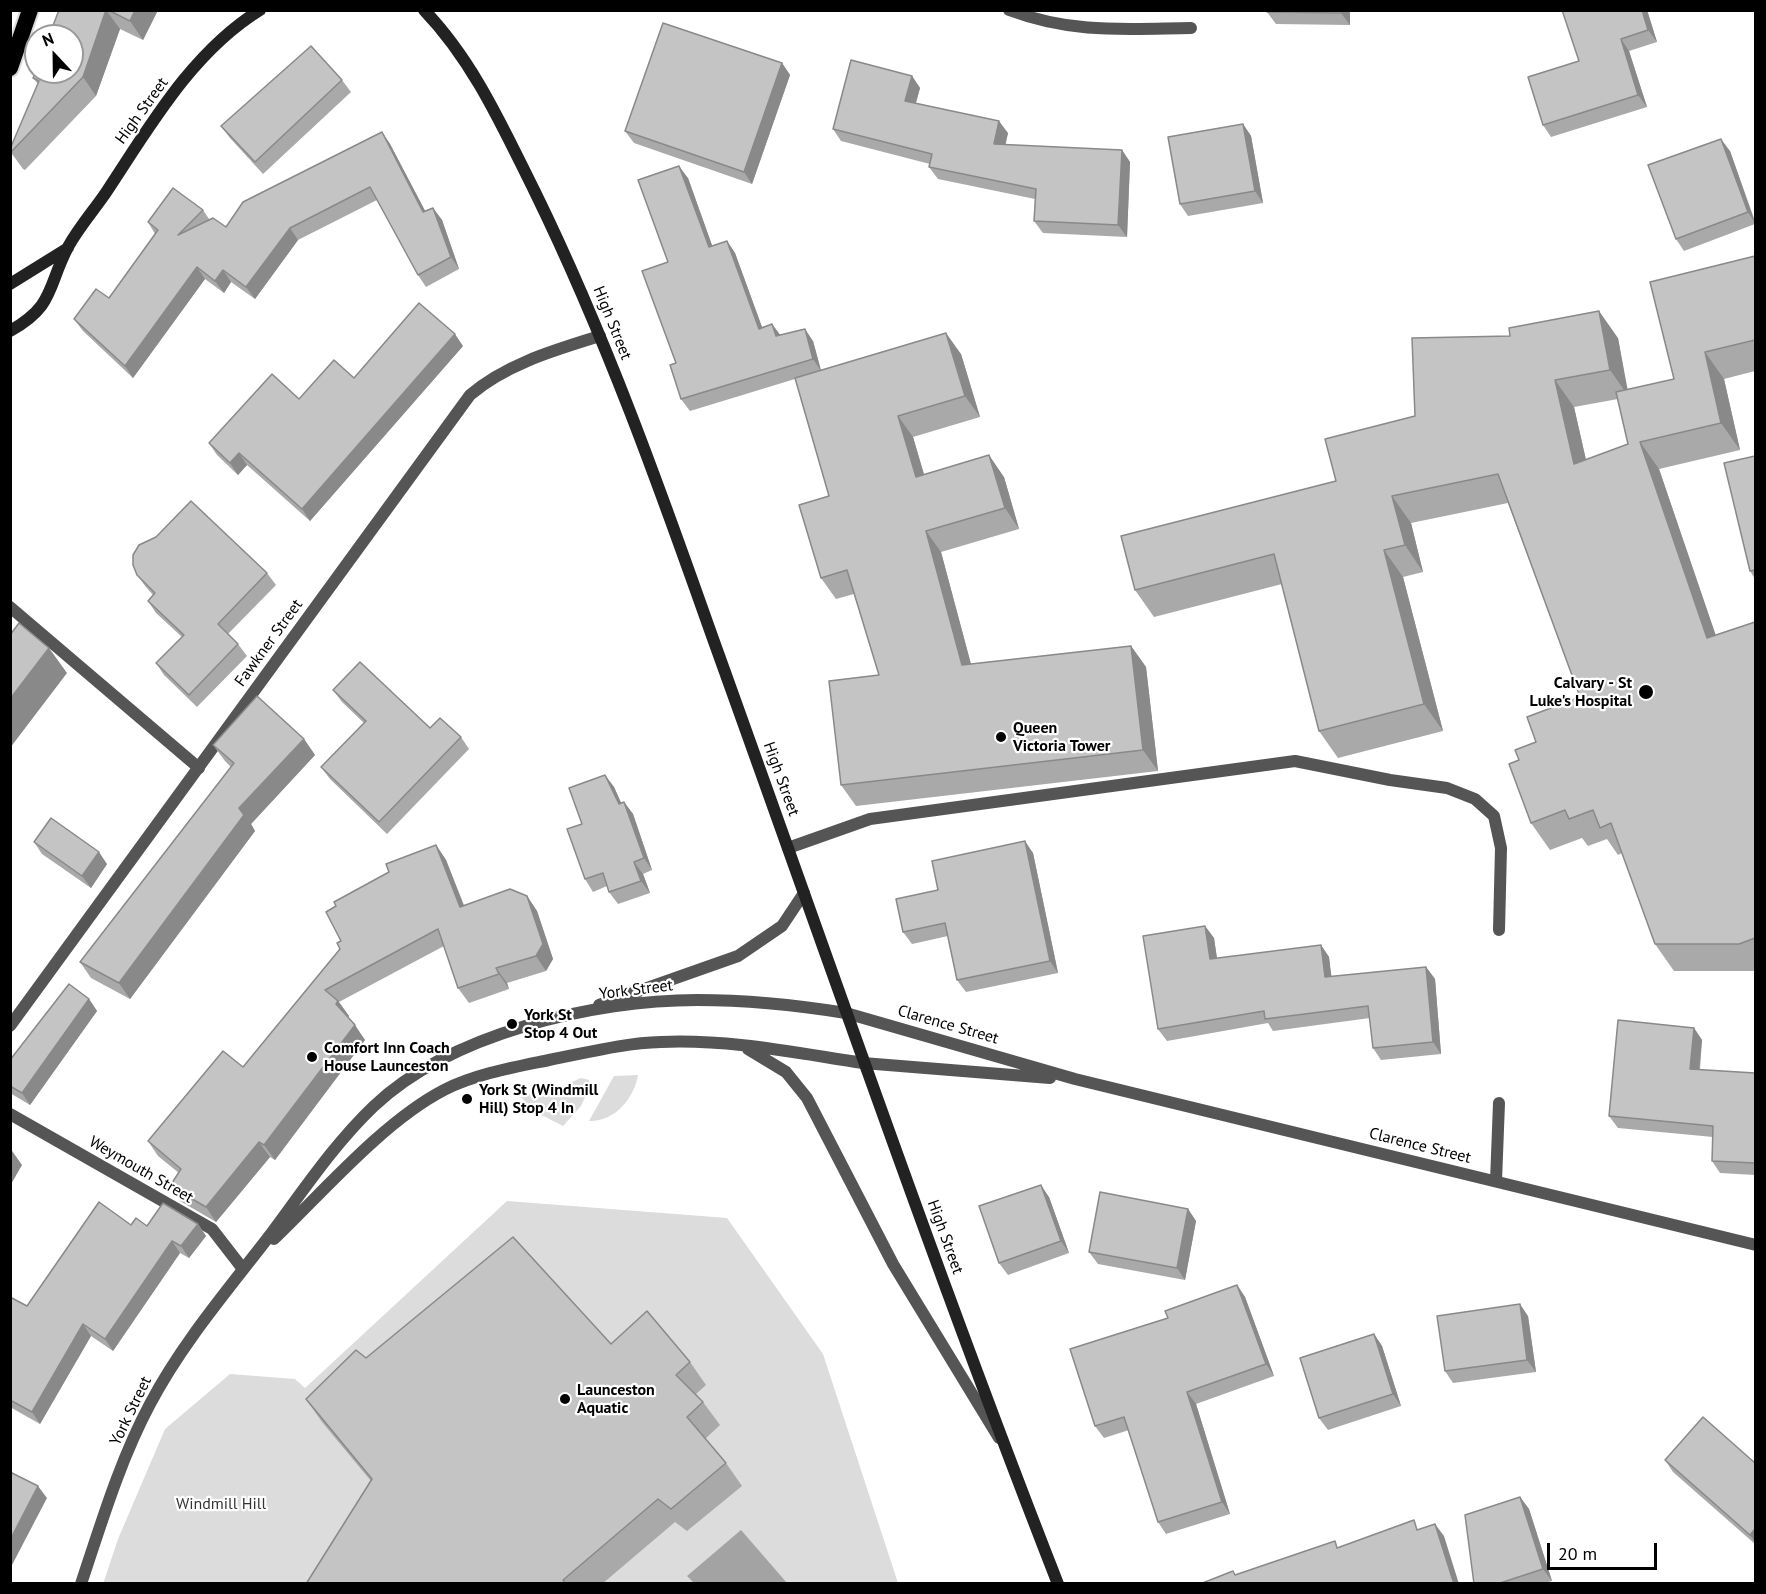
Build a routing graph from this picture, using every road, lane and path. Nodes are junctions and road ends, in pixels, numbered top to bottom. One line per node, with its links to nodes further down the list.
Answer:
1 (30, 10): 6 (highway)
2 (260, 10): 7 (main road, High Street)
3 (1008, 10): 5 (street)
4 (424, 11): 10 (main road, High Street)
5 (1191, 28)
6 (10, 68)
7 (69, 247): 8 (main road, High Street); 9 (main road, High Street)
8 (10, 284)
9 (10, 330)
10 (600, 336): 12 (street, Fawkner Street); 13 (main road, High Street)
11 (10, 607): 12 (street)
12 (199, 768): 18 (street, Fawkner Street)
13 (788, 848): 14 (main road, High Street); 15 (street)
14 (804, 892): 16 (main road, High Street); 17 (street)
15 (1500, 930)
16 (846, 1013): 17 (street, York Street); 20 (main road, High Street); 21 (street, Clarence Street)
17 (570, 1015): 26 (street, York Street)
18 (10, 1026)
19 (741, 1045): 20 (street, York Street); 26 (street, York Street); 27 (street)
20 (863, 1063): 21 (street, Clarence Street); 27 (main road, High Street)
21 (1076, 1079): 24 (street, Clarence Street)
22 (1499, 1103): 24 (street)
23 (10, 1114): 26 (street, Weymouth Street)
24 (1496, 1181): 25 (street, Clarence Street)
25 (1755, 1245)
26 (243, 1269): 28 (street, York Street)
27 (1004, 1447): 29 (main road, High Street)
28 (81, 1584)
29 (1058, 1584)

